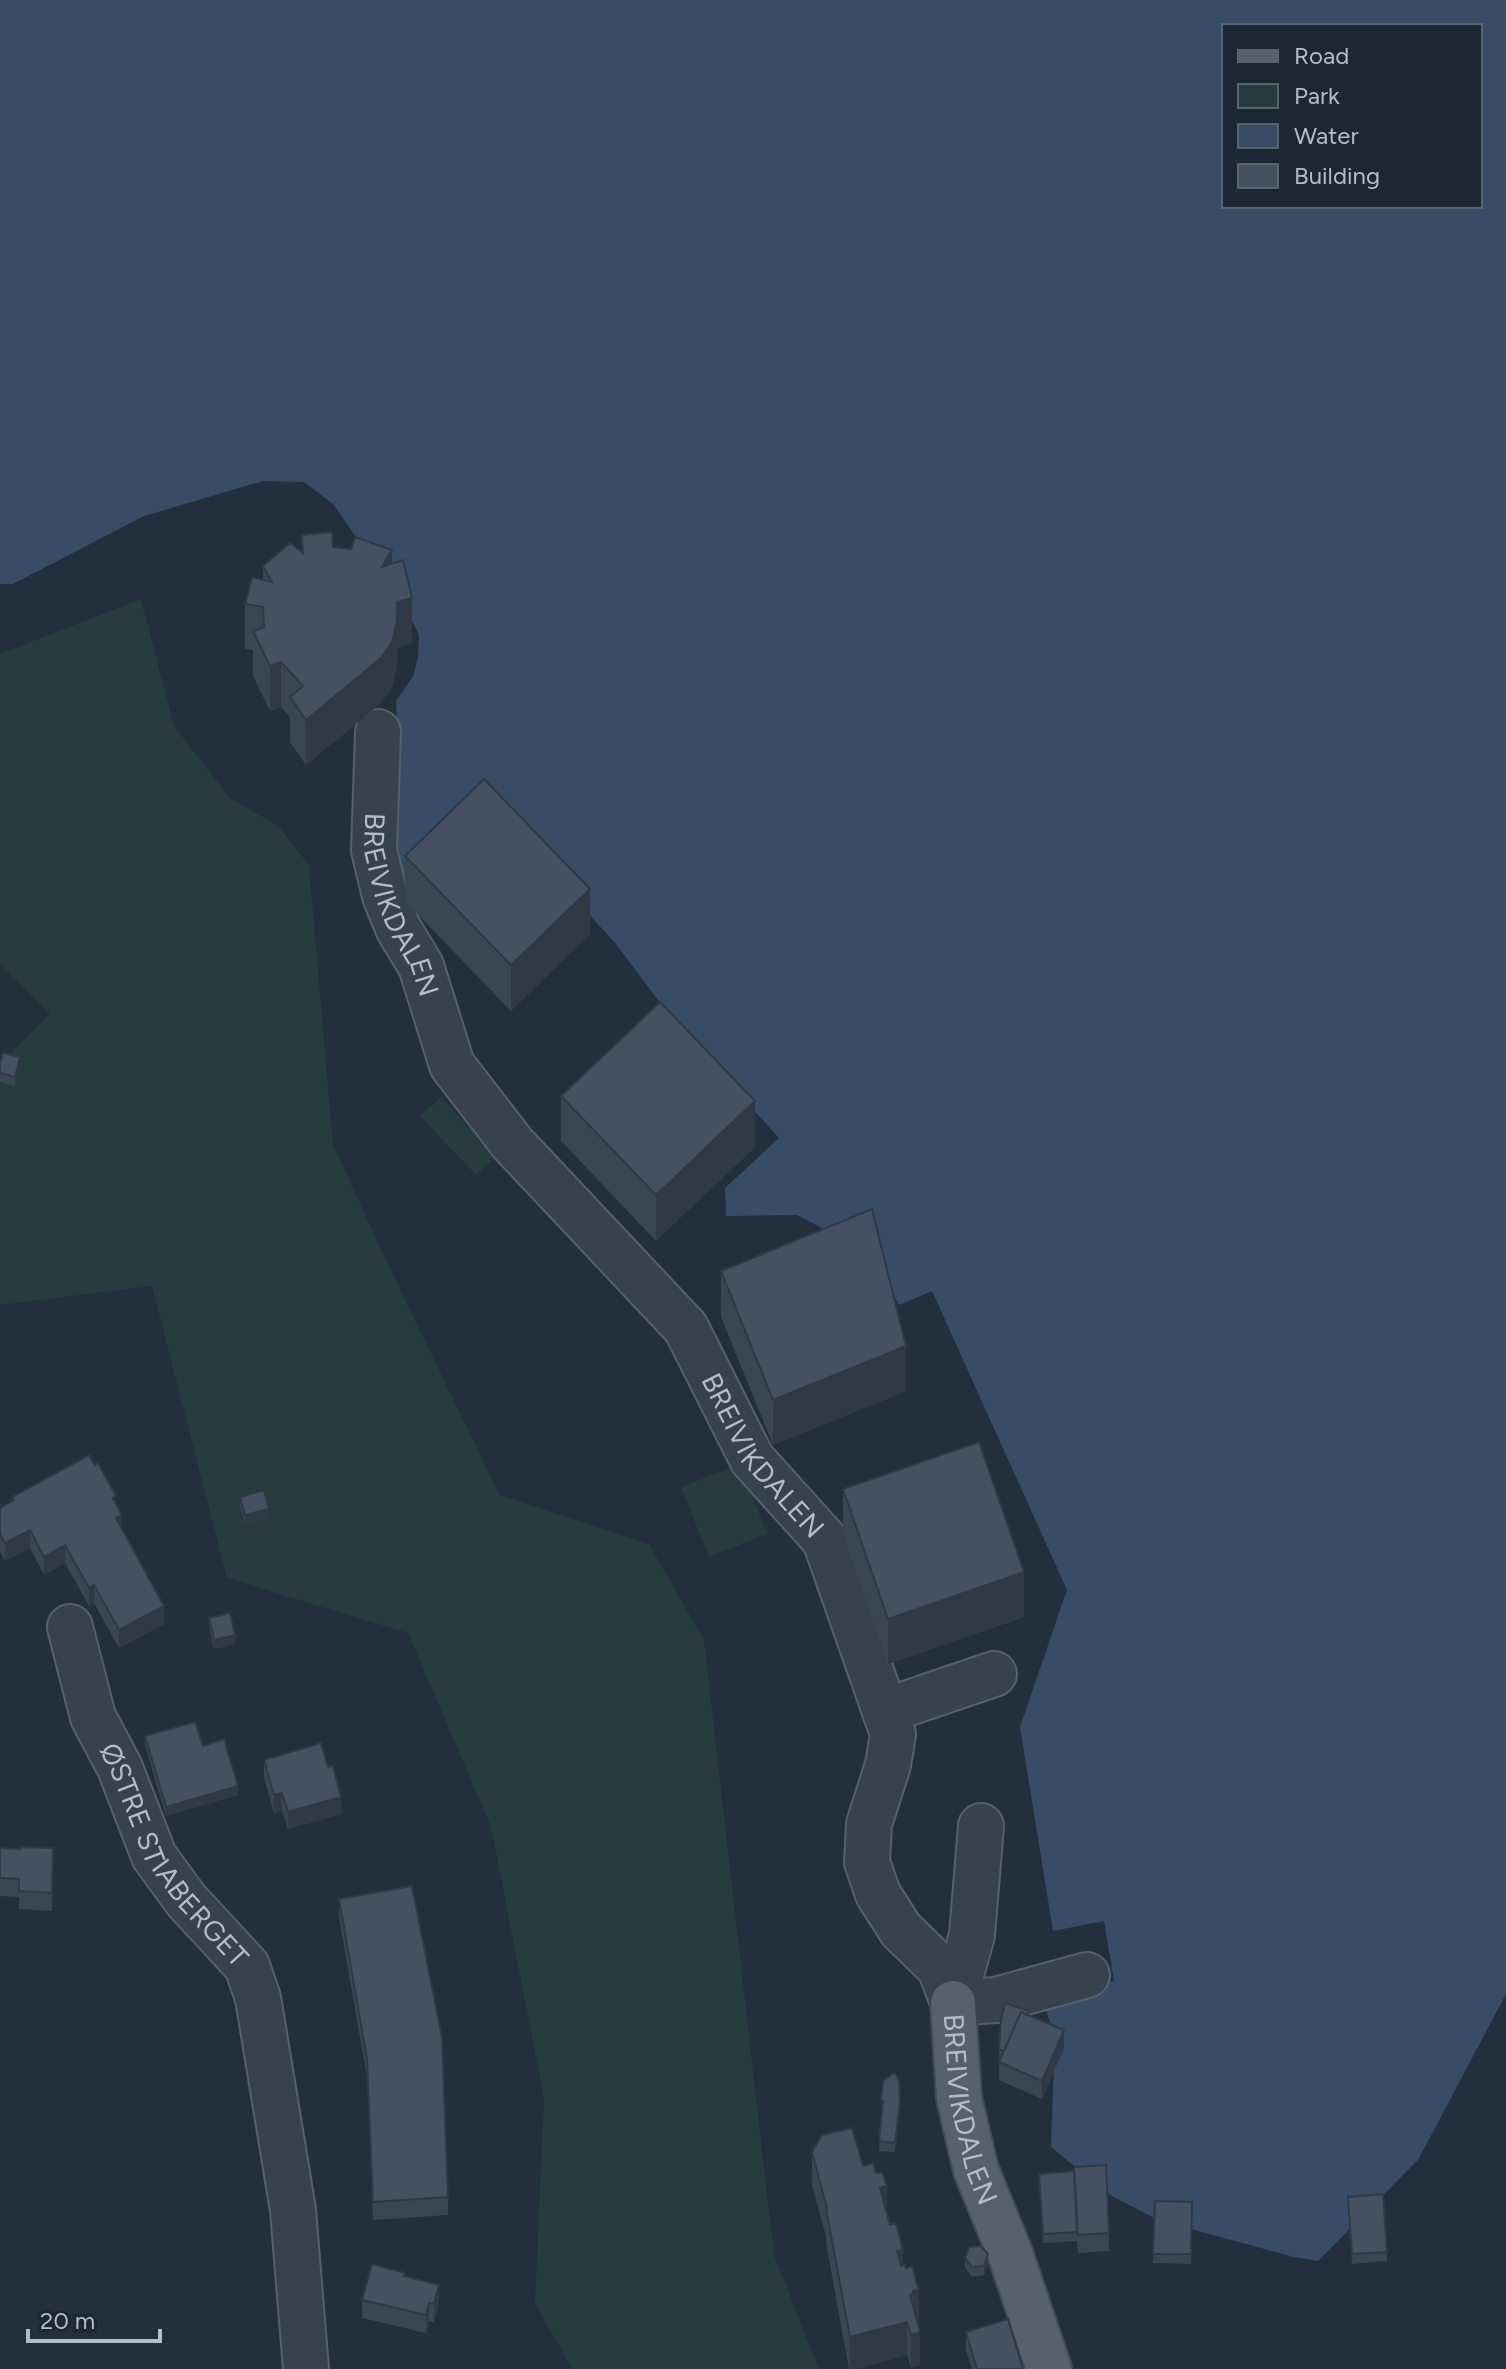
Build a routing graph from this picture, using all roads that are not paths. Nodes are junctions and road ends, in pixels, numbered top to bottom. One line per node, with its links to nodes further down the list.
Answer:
1 (378, 732): 4 (street, BREIVIKDALEN)
2 (70, 1627): 8 (street, ØSTRE STIABERGET)
3 (994, 1674): 4 (street)
4 (885, 1711): 7 (street, BREIVIKDALEN)
5 (981, 1826): 7 (street)
6 (1087, 1975): 7 (street)
7 (953, 2003): 9 (main road, BREIVIKDALEN)
8 (306, 2369)
9 (1049, 2369)

